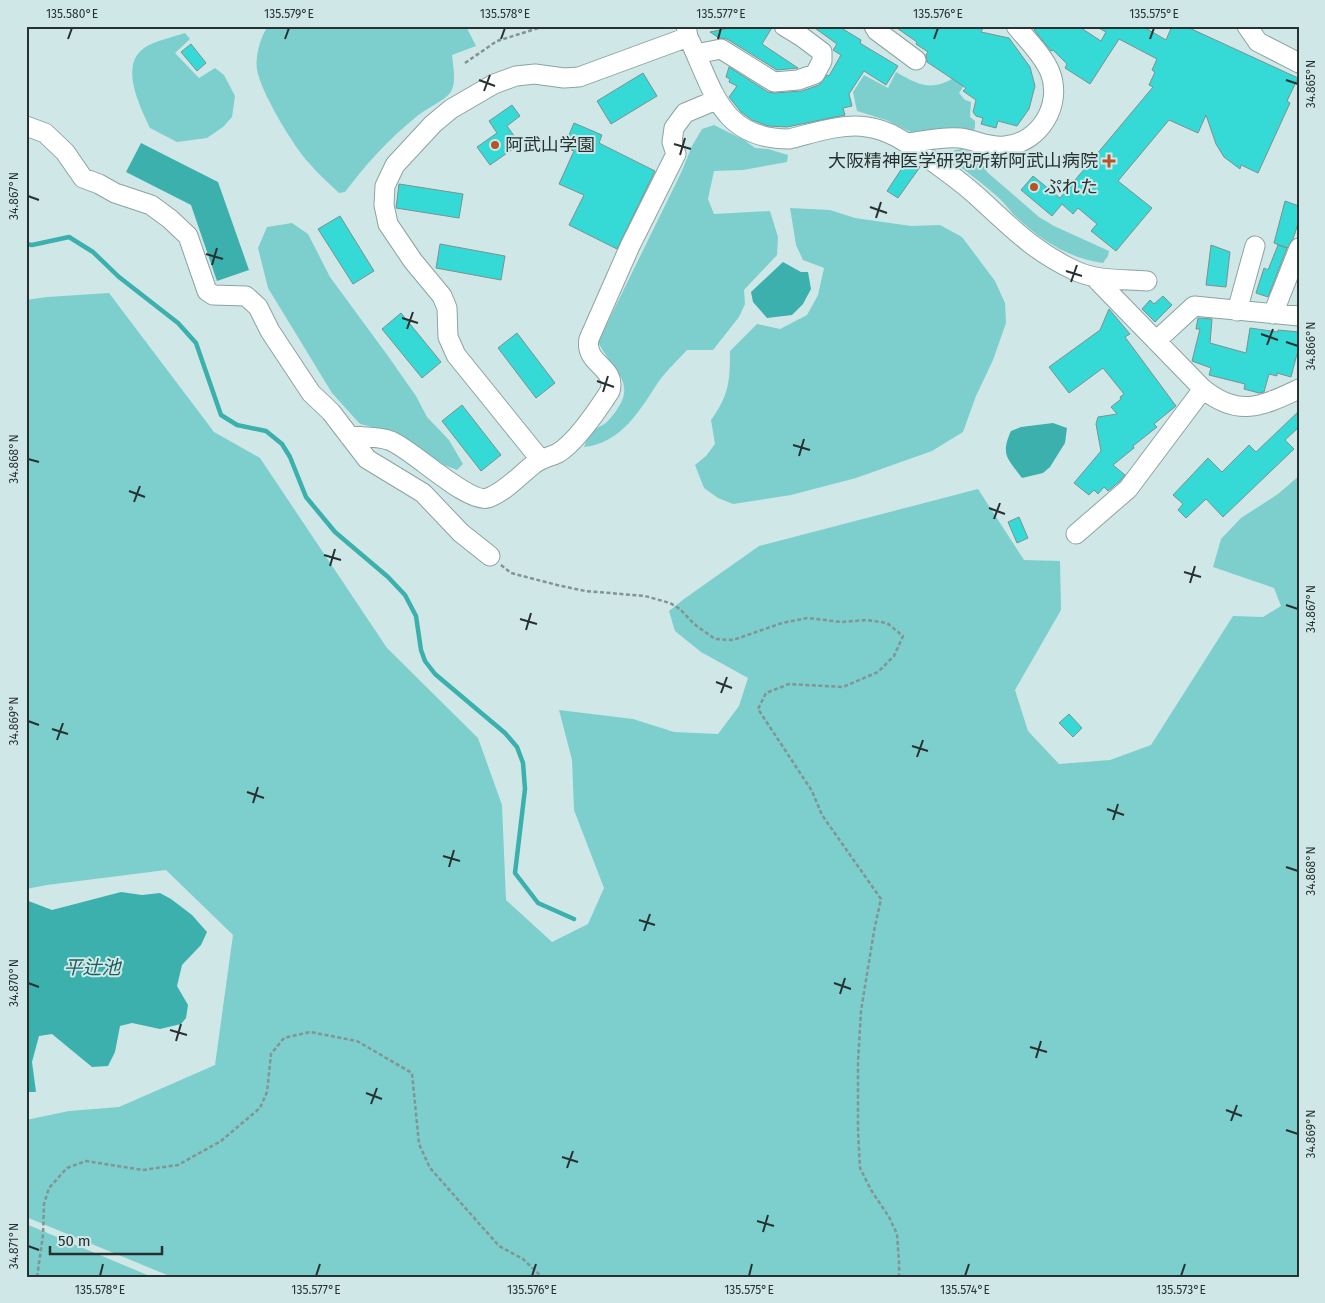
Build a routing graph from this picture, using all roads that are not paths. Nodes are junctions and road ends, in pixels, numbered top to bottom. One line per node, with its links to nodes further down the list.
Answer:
1 (784, 26): 5 (street)
2 (874, 26): 6 (street)
3 (1247, 26): 7 (street)
4 (1024, 29): 10 (street)
5 (690, 39): 8 (street); 22 (street)
6 (916, 60)
7 (1299, 63)
8 (716, 100): 10 (street); 22 (street)
9 (26, 126): 21 (street)
10 (907, 143): 13 (street)
11 (1255, 246): 15 (street)
12 (1299, 248): 16 (street)
13 (1095, 278): 14 (street); 18 (street)
14 (1147, 281)
15 (1237, 311): 16 (street); 18 (street)
16 (1273, 314): 17 (street)
17 (1299, 316)
18 (1156, 341): 19 (street)
19 (1203, 389): 20 (street); 23 (street)
20 (1299, 389)
21 (349, 436): 22 (street); 24 (street)
22 (540, 459)
23 (1076, 534)
24 (490, 556)

